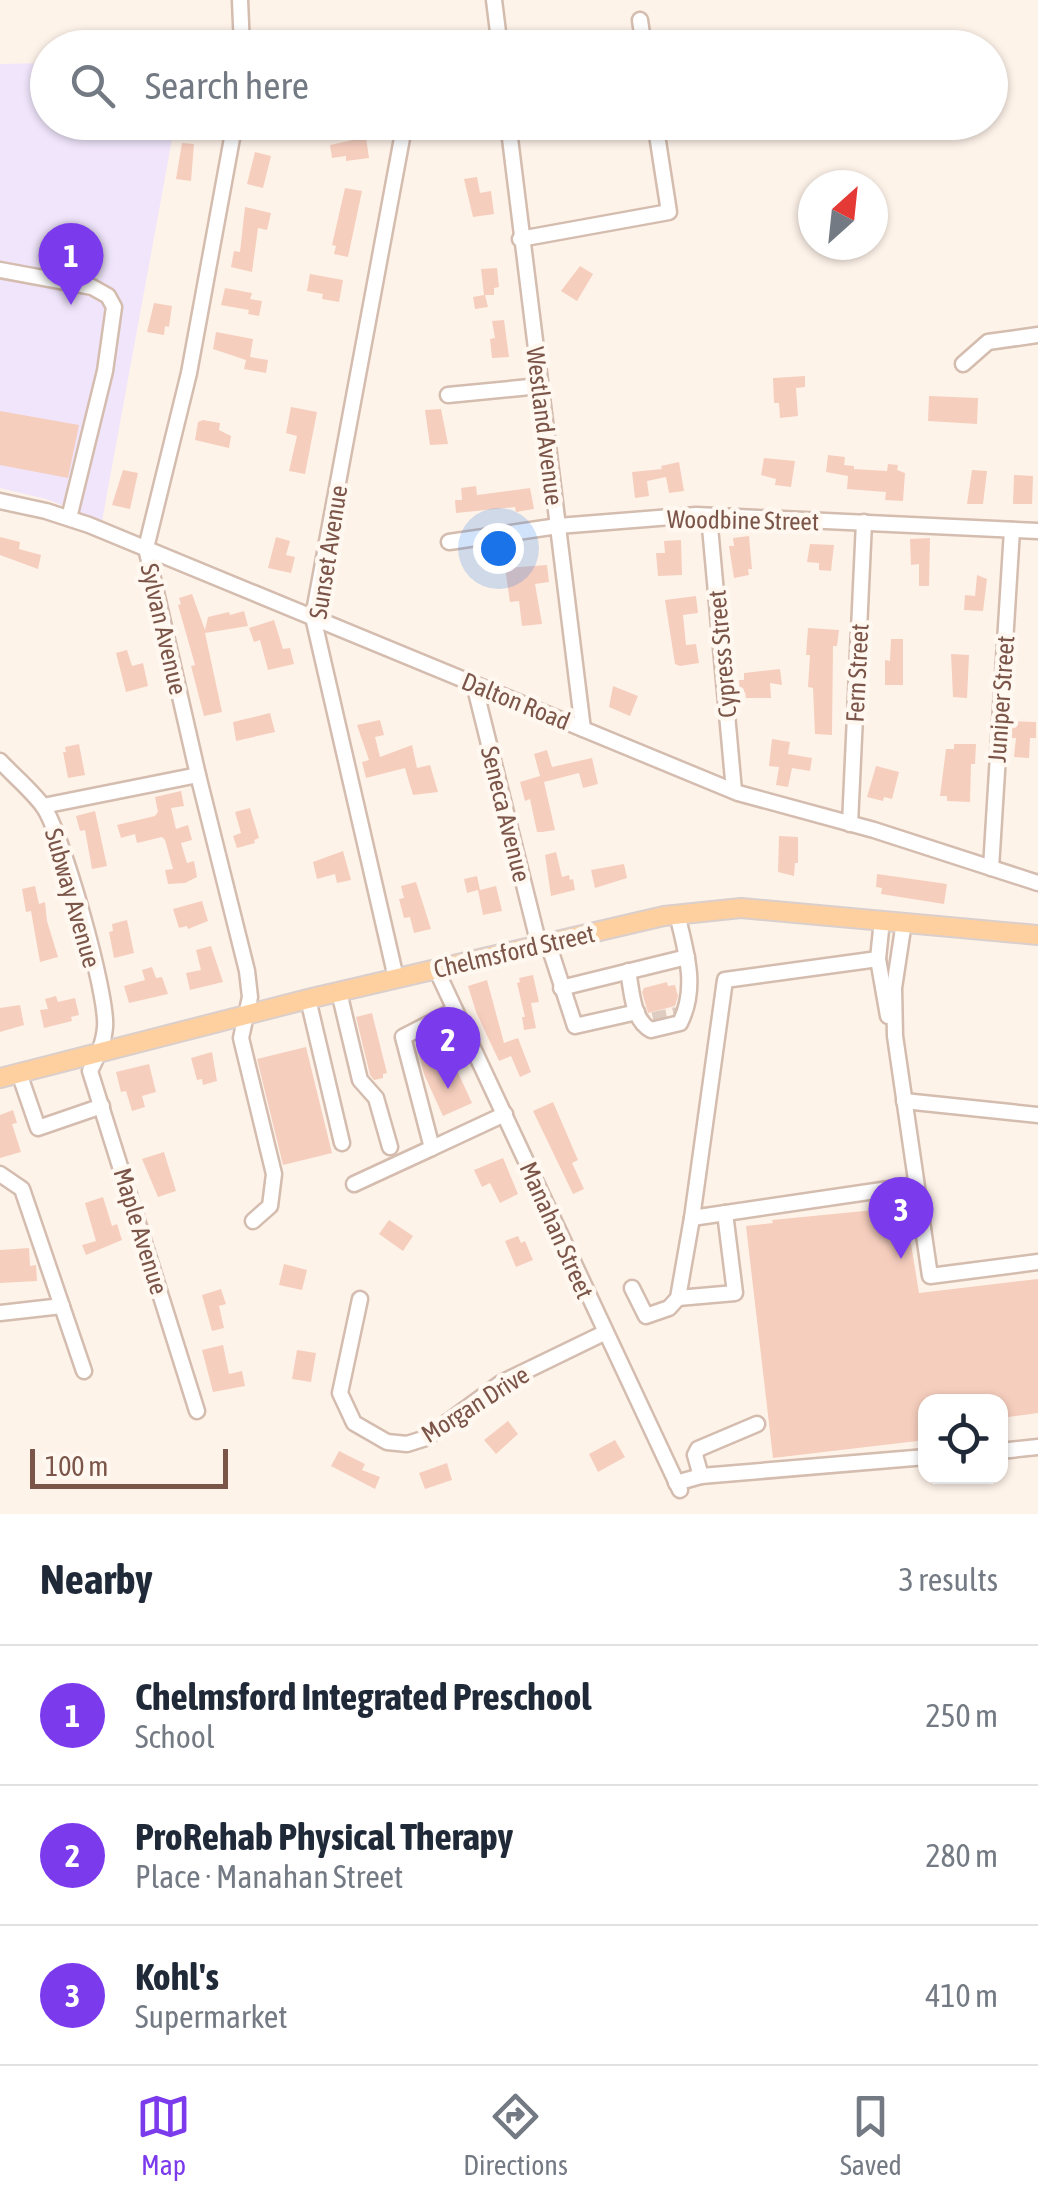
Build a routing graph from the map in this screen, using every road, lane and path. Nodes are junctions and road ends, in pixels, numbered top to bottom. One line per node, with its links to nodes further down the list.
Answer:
1 (240, 0): 4 (street)
2 (494, 0): 5 (street)
3 (640, 20): 6 (street)
4 (241, 30)
5 (498, 30)
6 (641, 30)
7 (232, 140): 25 (street, Sylvan Avenue)
8 (401, 140): 26 (street, Sunset Avenue)
9 (510, 140): 11 (street, Westland Avenue)
10 (659, 140): 11 (street)
11 (520, 238): 15 (street, Westland Avenue)
12 (0, 270): 19 (street)
13 (1038, 335): 14 (street)
14 (963, 364)
15 (540, 386): 16 (street); 21 (street, Westland Avenue)
16 (448, 395)
17 (0, 501): 19 (street, Dalton Road)
18 (710, 516): 20 (street, Woodbine Street); 21 (street, Woodbine Street); 31 (street, Cypress Street)
19 (69, 518): 25 (street, Dalton Road)
20 (864, 522): 22 (street, Woodbine Street); 33 (street, Fern Street)
21 (558, 526): 24 (street, Woodbine Street); 28 (street, Westland Avenue)
22 (1012, 530): 23 (street, Woodbine Street); 34 (street, Juniper Street)
23 (1038, 531)
24 (448, 542)
25 (146, 548): 26 (street, Dalton Road); 30 (street, Sylvan Avenue)
26 (313, 617): 27 (street, Dalton Road); 45 (street, Sunset Avenue)
27 (474, 684): 28 (street, Dalton Road); 40 (street, Seneca Avenue)
28 (583, 729): 31 (street, Dalton Road)
29 (0, 761): 32 (street, Subway Avenue)
30 (198, 775): 32 (street); 50 (street, Sylvan Avenue)
31 (734, 791): 33 (street, Dalton Road)
32 (43, 806): 53 (street, Subway Avenue)
33 (850, 824): 34 (street, Dalton Road)
34 (991, 868): 35 (street, Dalton Road)
35 (1038, 883)
36 (676, 914): 37 (main road, Chelmsford Street); 40 (main road, Chelmsford Street); 41 (street)
37 (882, 920): 38 (main road, Chelmsford Street); 42 (street)
38 (904, 922): 39 (main road, Chelmsford Street); 52 (street)
39 (1038, 935)
40 (544, 944): 43 (main road, Chelmsford Street); 46 (street, Seneca Avenue)
41 (687, 957): 44 (street); 51 (street)
42 (878, 959): 52 (street); 67 (street)
43 (436, 969): 45 (main road, Chelmsford Street); 49 (street, Manahan Street)
44 (628, 972): 46 (street); 51 (street)
45 (396, 978): 47 (main road, Chelmsford Street)
46 (561, 988): 51 (street, Seneca Avenue)
47 (339, 992): 48 (main road, Chelmsford Street); 61 (street)
48 (308, 999): 50 (main road, Chelmsford Street); 60 (street)
49 (455, 1010): 58 (street, Manahan Street); 62 (street)
50 (246, 1016): 53 (main road, Chelmsford Street); 68 (street, Sylvan Avenue)
51 (643, 1017)
52 (895, 1036): 56 (street)
53 (100, 1052): 54 (main road, Chelmsford Street); 57 (street, Maple Avenue)
54 (19, 1073): 55 (main road, Chelmsford Street); 57 (street)
55 (0, 1078)
56 (904, 1101): 59 (street); 65 (street)
57 (102, 1106): 77 (street, Maple Avenue)
58 (505, 1114): 62 (street); 75 (street, Manahan Street)
59 (1038, 1115)
60 (342, 1143)
61 (390, 1147)
62 (432, 1148): 64 (street)
63 (0, 1174): 73 (street)
64 (354, 1184)
65 (916, 1185): 66 (street); 69 (street)
66 (726, 1213): 67 (street); 71 (street)
67 (692, 1218): 71 (street)
68 (253, 1221)
69 (1038, 1262)
70 (632, 1288): 71 (street)
71 (678, 1298)
72 (360, 1300): 75 (street, Morgan Drive)
73 (62, 1306): 74 (street); 76 (street)
74 (0, 1313)
75 (604, 1333): 82 (street, Manahan Street)
76 (84, 1371)
77 (197, 1411)
78 (757, 1424): 82 (street)
79 (1038, 1447): 80 (street)
80 (1008, 1450)
81 (918, 1458): 82 (street)
82 (701, 1476)

